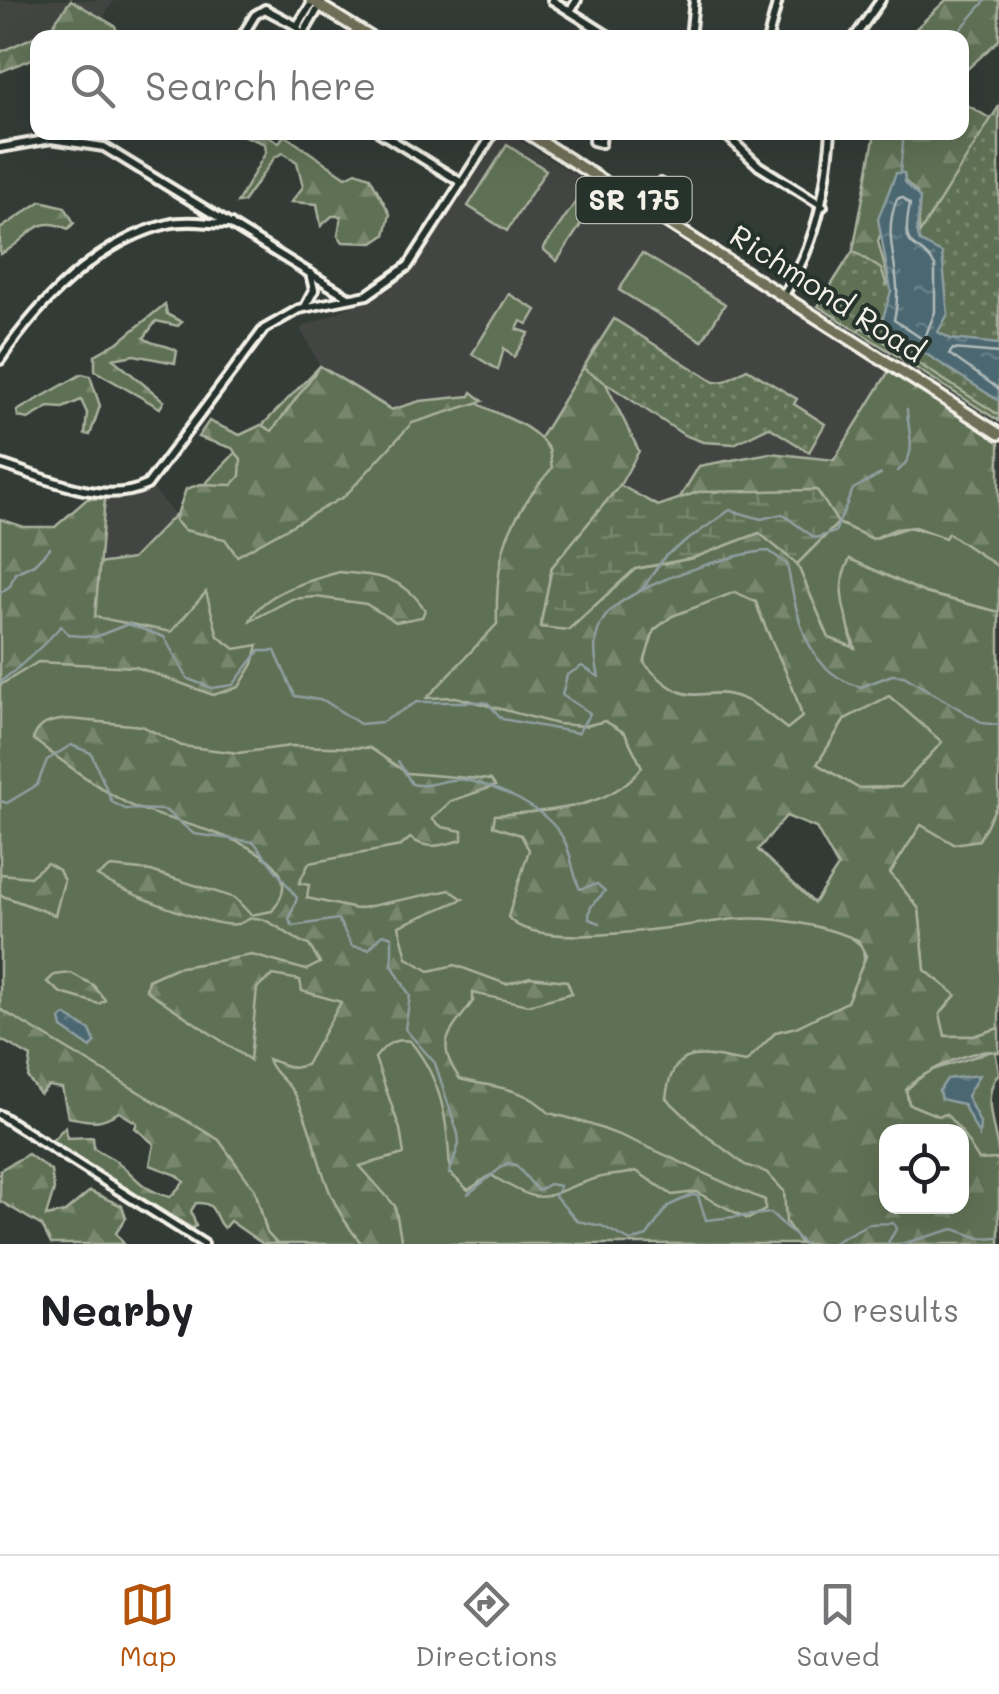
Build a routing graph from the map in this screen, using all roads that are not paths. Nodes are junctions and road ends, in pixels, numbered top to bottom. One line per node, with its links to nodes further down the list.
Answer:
1 (552, 0): 7 (street)
2 (577, 0): 7 (street)
3 (694, 0): 14 (street)
4 (778, 0): 15 (street)
5 (881, 0): 16 (street)
6 (316, 1): 8 (street); 11 (street); 12 (main road)
7 (570, 11): 13 (street)
8 (297, 26): 9 (street); 10 (street)
9 (248, 30)
10 (299, 30)
11 (304, 30)
12 (360, 30)
13 (600, 30)
14 (691, 30)
15 (770, 30)
16 (860, 30)
17 (41, 140): 24 (street)
18 (63, 140): 29 (street)
19 (398, 140): 25 (street)
20 (489, 140): 25 (street)
21 (539, 140): 28 (main road, Richmond Road / SR 175)
22 (731, 140): 27 (street)
23 (831, 140): 27 (street)
24 (0, 148)
25 (462, 183): 32 (street)
26 (656, 196): 28 (street)
27 (823, 206): 31 (street)
28 (648, 208): 31 (main road, Richmond Road / SR 175)
29 (230, 224): 30 (street); 34 (street)
30 (310, 272): 32 (street); 33 (street)
31 (784, 296): 35 (main road, Richmond Road / SR 175)
32 (351, 298): 33 (street)
33 (304, 308): 36 (street)
34 (0, 360)
35 (999, 434)
36 (0, 464)
37 (0, 1115): 38 (street)
38 (204, 1244)

